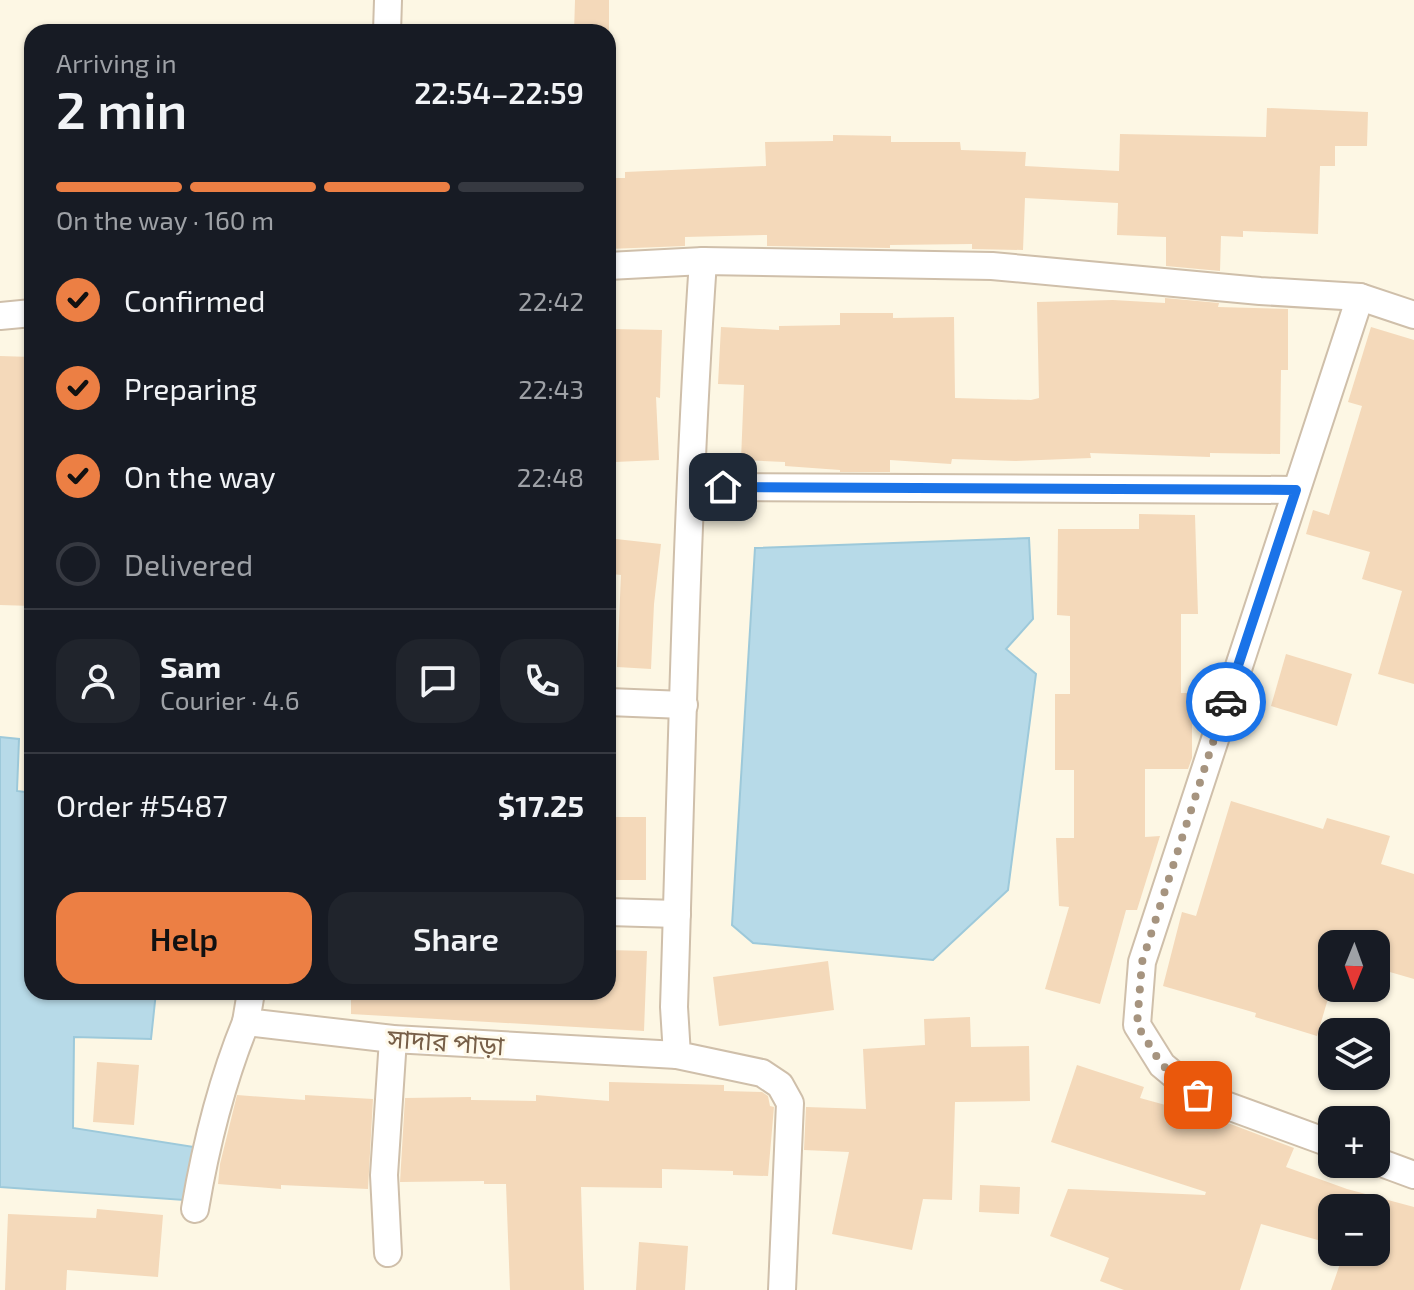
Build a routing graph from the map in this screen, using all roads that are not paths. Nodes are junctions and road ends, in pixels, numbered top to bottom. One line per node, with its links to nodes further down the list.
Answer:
1 (388, 0): 2 (street)
2 (387, 24)
3 (703, 261): 4 (street); 5 (street); 9 (street)
4 (616, 266)
5 (1360, 297): 7 (street); 10 (street)
6 (24, 314): 8 (street)
7 (1414, 315)
8 (0, 316)
9 (691, 487): 10 (street); 12 (street)
10 (1296, 490): 19 (street)
11 (616, 702): 12 (street)
12 (684, 705): 14 (street)
13 (616, 912): 14 (street)
14 (677, 914): 18 (street)
15 (250, 1000): 16 (street)
16 (246, 1022): 17 (street, সাদার পাড়া); 22 (street)
17 (393, 1039): 18 (street, সাদার পাড়া); 23 (street)
18 (677, 1055): 24 (street, সাদার পাড়া)
19 (1318, 1139)
20 (1390, 1166): 21 (street)
21 (1414, 1175)
22 (195, 1209)
23 (388, 1253)
24 (782, 1290)

